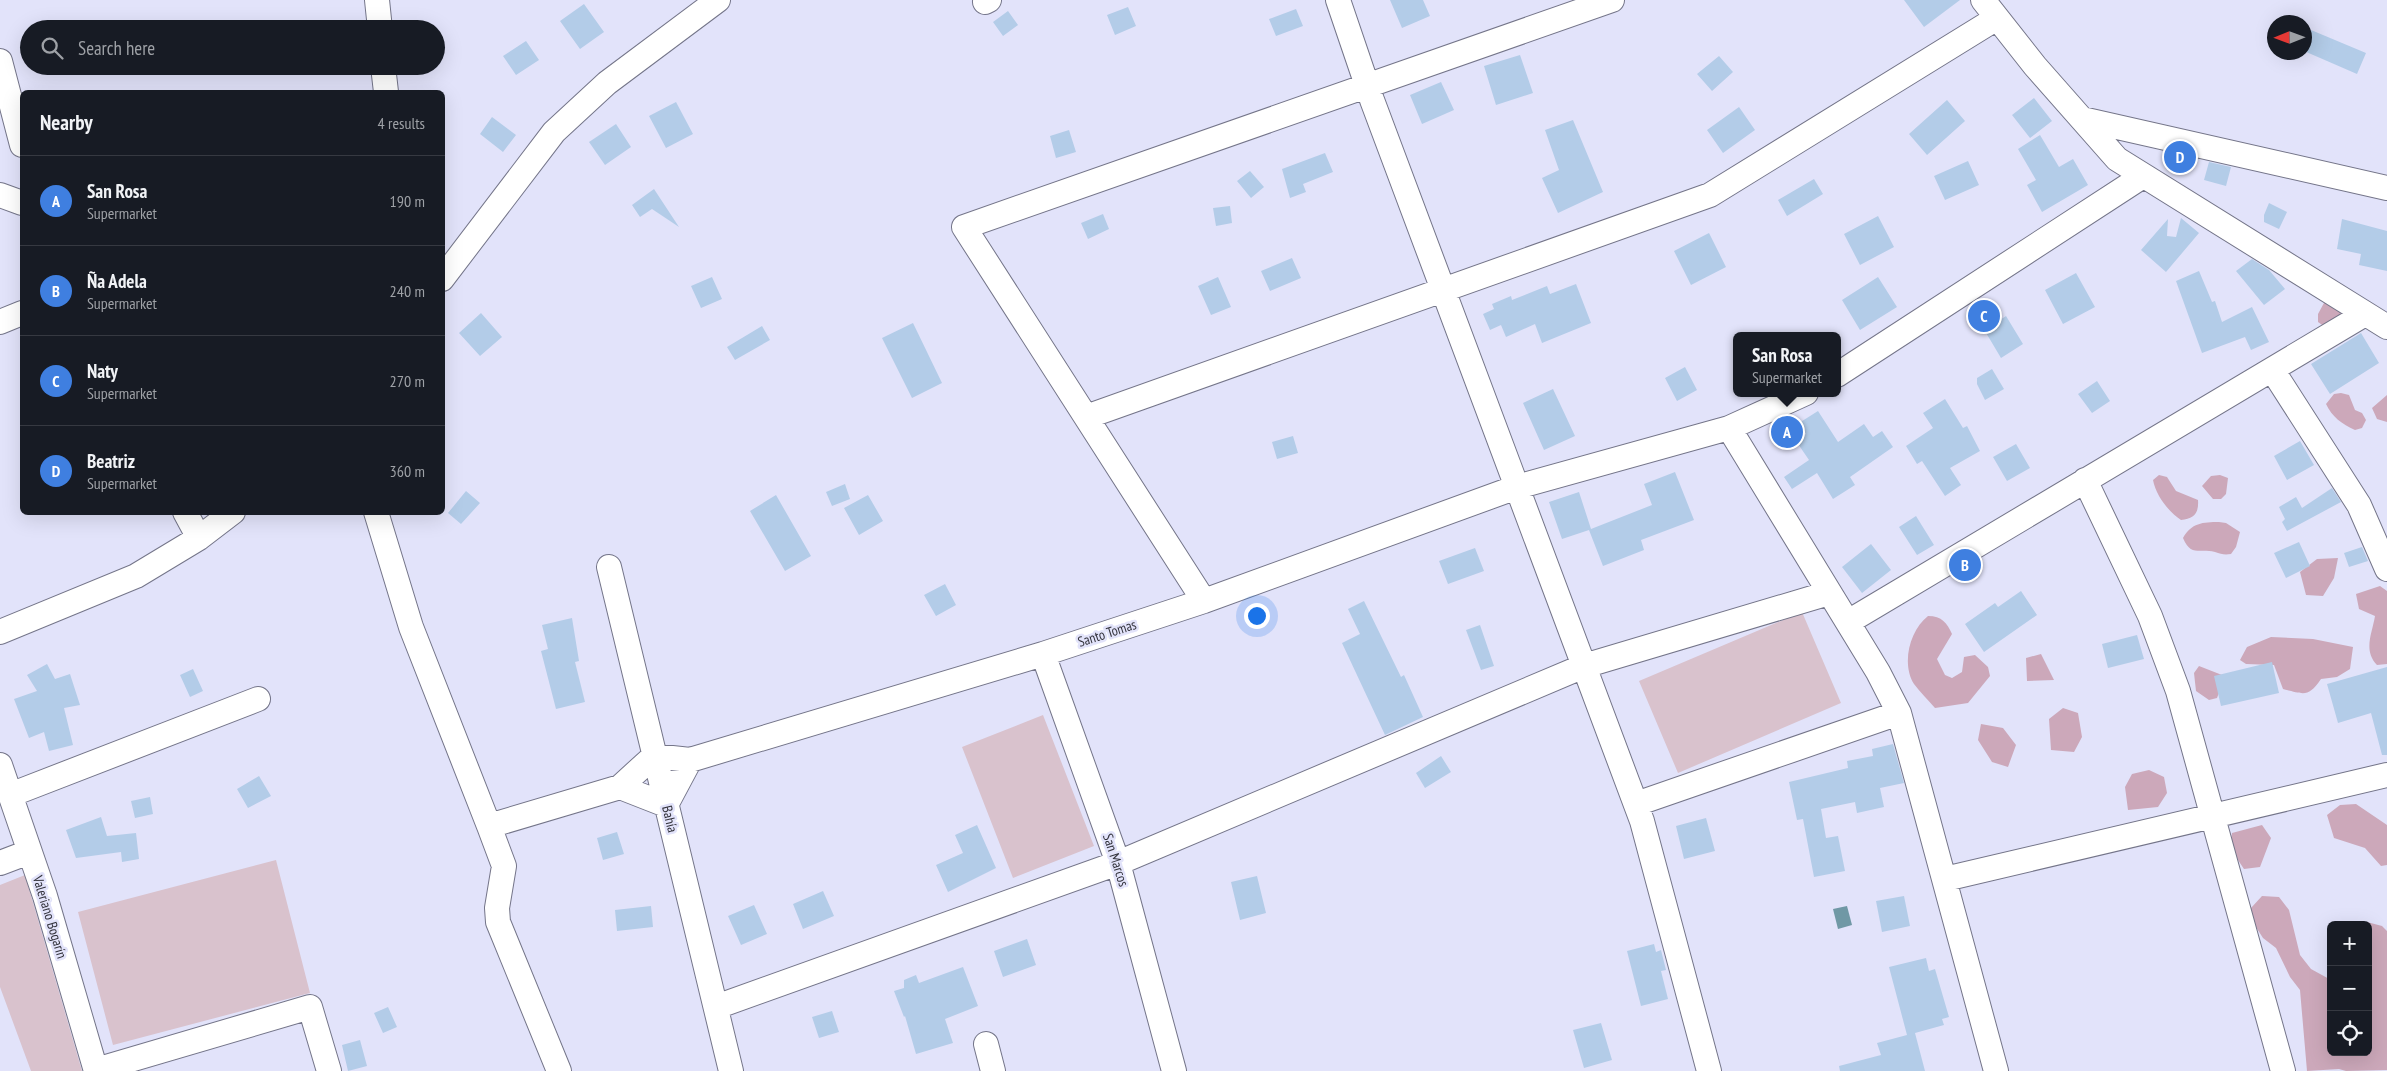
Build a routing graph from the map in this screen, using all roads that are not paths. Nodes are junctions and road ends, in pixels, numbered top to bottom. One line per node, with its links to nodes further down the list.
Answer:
1 (377, 0): 7 (street)
2 (718, 0): 18 (street)
3 (1338, 0): 10 (street)
4 (1612, 0): 10 (street)
5 (1983, 0): 6 (street)
6 (1997, 18): 12 (street); 19 (street)
7 (379, 20)
8 (0, 61): 13 (street)
9 (384, 75): 11 (street)
10 (1367, 86): 19 (street); 27 (street)
11 (386, 90)
12 (2082, 119): 14 (street); 15 (street)
13 (20, 137)
14 (2144, 176): 21 (street); 25 (street)
15 (2387, 188)
16 (0, 195): 17 (street)
17 (20, 202)
18 (445, 275)
19 (1442, 288): 27 (street); 30 (street)
20 (20, 314): 22 (street)
21 (2366, 314): 23 (street); 24 (street)
22 (0, 322)
23 (2387, 327)
24 (2273, 371): 29 (street); 36 (street)
25 (1841, 372)
26 (1797, 397): 28 (street, Santo Tomas)
27 (1086, 417): 38 (street)
28 (1729, 428): 30 (street, Santo Tomas); 37 (street)
29 (2086, 480): 39 (street); 53 (street)
30 (1517, 487): 38 (street, Santo Tomas); 42 (street)
31 (187, 515): 34 (street)
32 (229, 515): 34 (street)
33 (377, 515): 54 (street)
34 (199, 538): 40 (street)
35 (609, 567): 45 (street, Bahía)
36 (2387, 569)
37 (1829, 594): 39 (street); 42 (street)
38 (1204, 601): 41 (street, Santo Tomas)
39 (1848, 622): 44 (street)
40 (0, 632)
41 (1042, 654): 46 (street, Santo Tomas); 57 (street, San Marcos)
42 (1584, 666): 51 (street); 57 (street)
43 (258, 699): 50 (street)
44 (1899, 713): 51 (street); 58 (street)
45 (654, 756): 46 (street, Santo Tomas); 49 (street); 52 (street, Bahía)
46 (690, 760): 52 (street)
47 (0, 765): 50 (street, Valeriano Bogarín)
48 (2387, 775): 53 (street)
49 (620, 787): 52 (street); 54 (street)
50 (10, 795): 55 (street, Valeriano Bogarín)
51 (1636, 804): 67 (street)
52 (666, 805): 59 (street, Bahía)
53 (2213, 816): 58 (street); 69 (street)
54 (489, 826): 63 (street)
55 (29, 852): 56 (street); 61 (street, Valeriano Bogarín)
56 (0, 863)
57 (1118, 863): 59 (street); 66 (street, San Marcos)
58 (1945, 879): 68 (street)
59 (716, 1007): 64 (street, Bahía)
60 (986, 1044): 65 (street)
61 (96, 1070): 62 (street)
62 (329, 1071)
63 (559, 1071)
64 (731, 1071)
65 (993, 1071)
66 (1174, 1071)
67 (1709, 1071)
68 (1996, 1071)
69 (2283, 1071)

